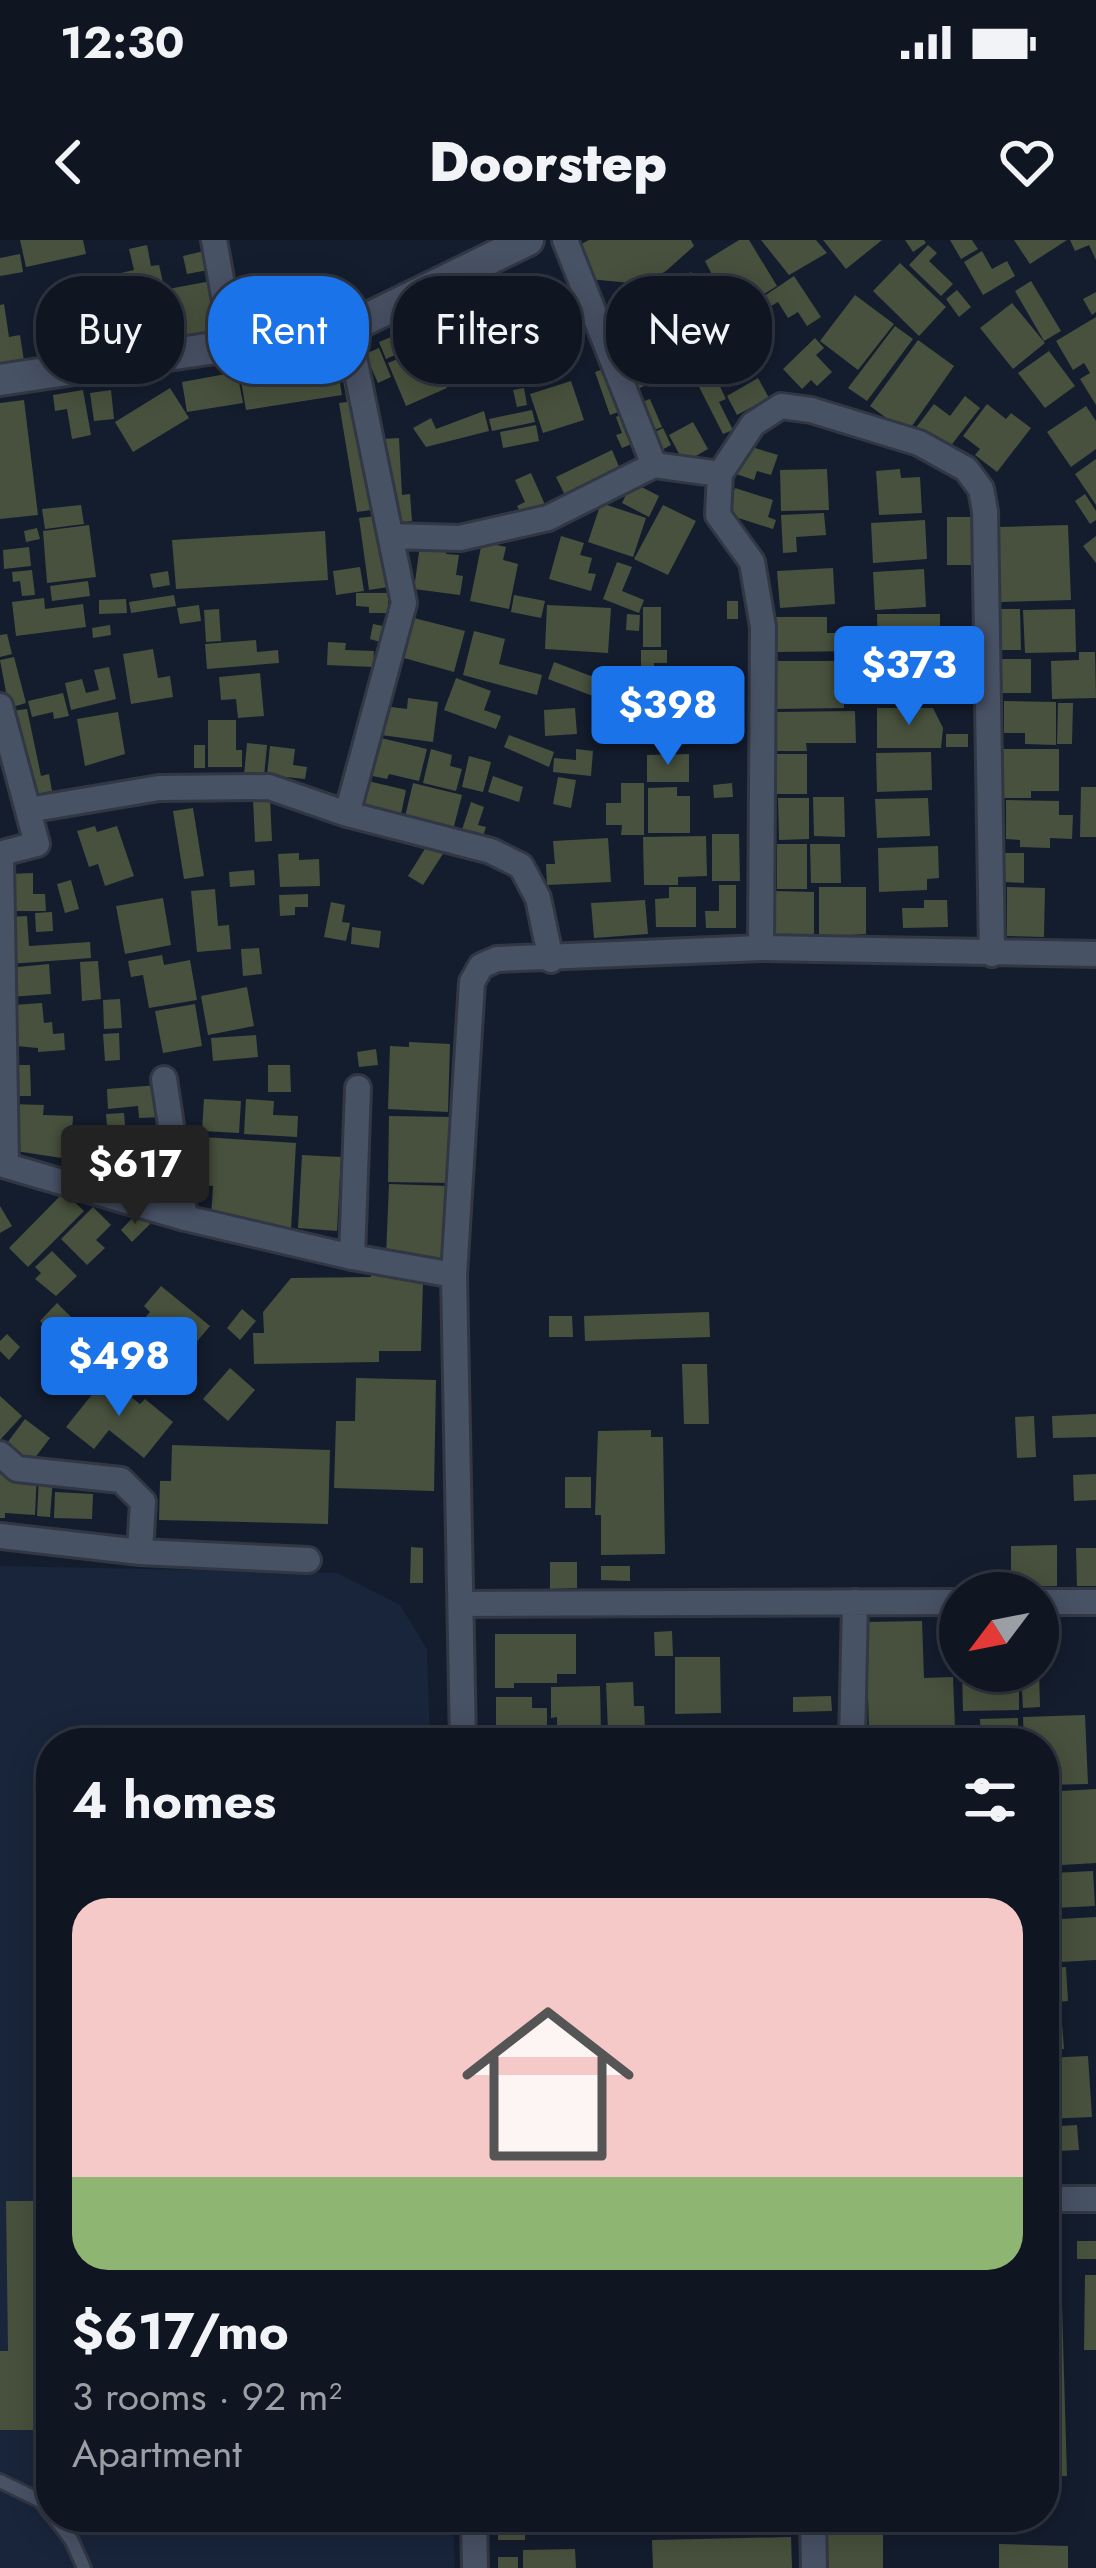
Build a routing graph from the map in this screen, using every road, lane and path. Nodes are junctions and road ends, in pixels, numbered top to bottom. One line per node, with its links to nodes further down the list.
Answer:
1 (214, 240): 4 (street)
2 (528, 240): 5 (street)
3 (565, 240): 9 (street)
4 (220, 276)
5 (369, 318)
6 (208, 350): 7 (street)
7 (0, 380)
8 (360, 384): 11 (street)
9 (654, 464): 10 (street); 11 (street)
10 (720, 474): 15 (street); 16 (street)
11 (391, 536): 14 (street)
12 (0, 706): 13 (street)
13 (28, 810): 14 (street); 21 (street)
14 (347, 814): 18 (street)
15 (760, 948): 16 (street); 18 (street)
16 (992, 954): 17 (street)
17 (1096, 954)
18 (551, 960): 24 (street)
19 (164, 1079): 22 (street)
20 (358, 1088): 23 (street)
21 (3, 1164): 22 (street)
22 (184, 1218): 23 (street)
23 (352, 1257): 24 (street)
24 (454, 1275): 33 (street)
25 (0, 1454): 27 (street)
26 (0, 1536): 27 (street)
27 (140, 1552): 28 (street)
28 (308, 1560)
29 (854, 1602): 30 (street); 33 (street); 35 (street)
30 (939, 1602)
31 (1059, 1602): 32 (street)
32 (1096, 1602)
33 (463, 1604): 34 (street)
34 (463, 1728)
35 (852, 1728)
36 (1059, 2199): 37 (street)
37 (1096, 2199)
38 (0, 2481): 39 (lane)
39 (36, 2499)
40 (65, 2532): 43 (lane)
41 (475, 2532): 44 (street)
42 (814, 2532): 45 (street)
43 (84, 2568)
44 (476, 2568)
45 (814, 2568)

